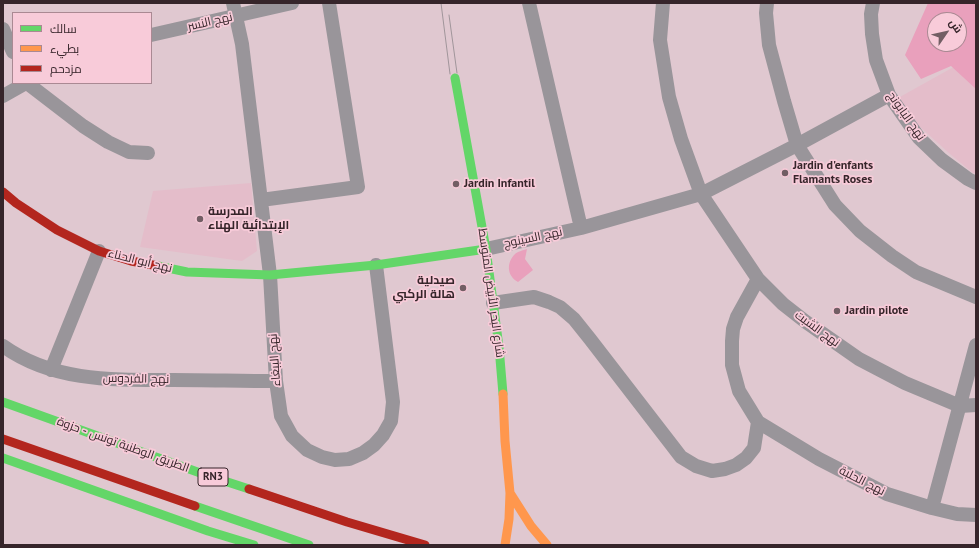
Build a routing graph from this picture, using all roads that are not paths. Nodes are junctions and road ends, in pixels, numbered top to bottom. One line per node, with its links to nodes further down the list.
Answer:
1 (292, 3): 7 (street, نهج النسر)
2 (329, 3): 21 (street)
3 (529, 3): 22 (street)
4 (663, 3): 20 (street, نهج الشبت)
5 (767, 3): 16 (street)
6 (873, 3): 14 (street, نهج البابونج)
7 (235, 10): 9 (street, نهج النسر); 21 (street, نهج الببغاء)
8 (3, 29): 10 (street)
9 (152, 35)
10 (12, 50)
11 (454, 78): 23 (main road, شارع البحر الأبيض المتوسط)
12 (24, 84): 15 (street)
13 (27, 84): 17 (street)
14 (889, 95): 16 (street, نهج السينوج); 18 (street, نهج البابونج)
15 (3, 96)
16 (797, 145): 20 (street, نهج السينوج); 28 (street)
17 (148, 153)
18 (976, 183)
19 (3, 192): 24 (main road, نهج أبو الحناء)
20 (701, 194): 22 (street, نهج السينوج); 27 (street, نهج الشبت)
21 (261, 200): 26 (street, نهج الببغاء)
22 (581, 228): 23 (street, نهج السينوج)
23 (486, 249): 25 (main road, نهج أبو الحناء); 29 (main road, شارع البحر الأبيض المتوسط)
24 (99, 251): 26 (main road, نهج أبو الحناء); 32 (street)
25 (376, 264): 26 (main road, نهج أبو الحناء); 33 (street, نهج الببغاء)
26 (270, 274): 33 (street, نهج الببغاء)
27 (758, 279): 36 (street, نهج الشبت); 37 (street)
28 (976, 297)
29 (493, 303): 37 (street); 40 (main road, شارع البحر الأبيض المتوسط)
30 (976, 345): 36 (street)
31 (3, 346): 32 (street, نهج الفردوس)
32 (51, 370): 33 (street, نهج الفردوس)
33 (276, 381)
34 (3, 402): 47 (main road, الطريق الوطنية تونس - حزوة / RN3)
35 (976, 405): 36 (street, نهج الشبت)
36 (960, 406): 41 (street)
37 (758, 422): 41 (street, نهج الحلبة)
38 (3, 439): 46 (main road)
39 (3, 458): 45 (main road)
40 (510, 493): 42 (main road, شارع البحر الأبيض المتوسط); 49 (main road)
41 (932, 508): 43 (street, نهج الحلبة)
42 (509, 510): 44 (main road, شارع البحر الأبيض المتوسط); 48 (main road, شارع البحر الأبيض المتوسط)
43 (976, 515)
44 (516, 538)
45 (254, 545)
46 (308, 545)
47 (425, 545)
48 (505, 545)
49 (547, 545)

